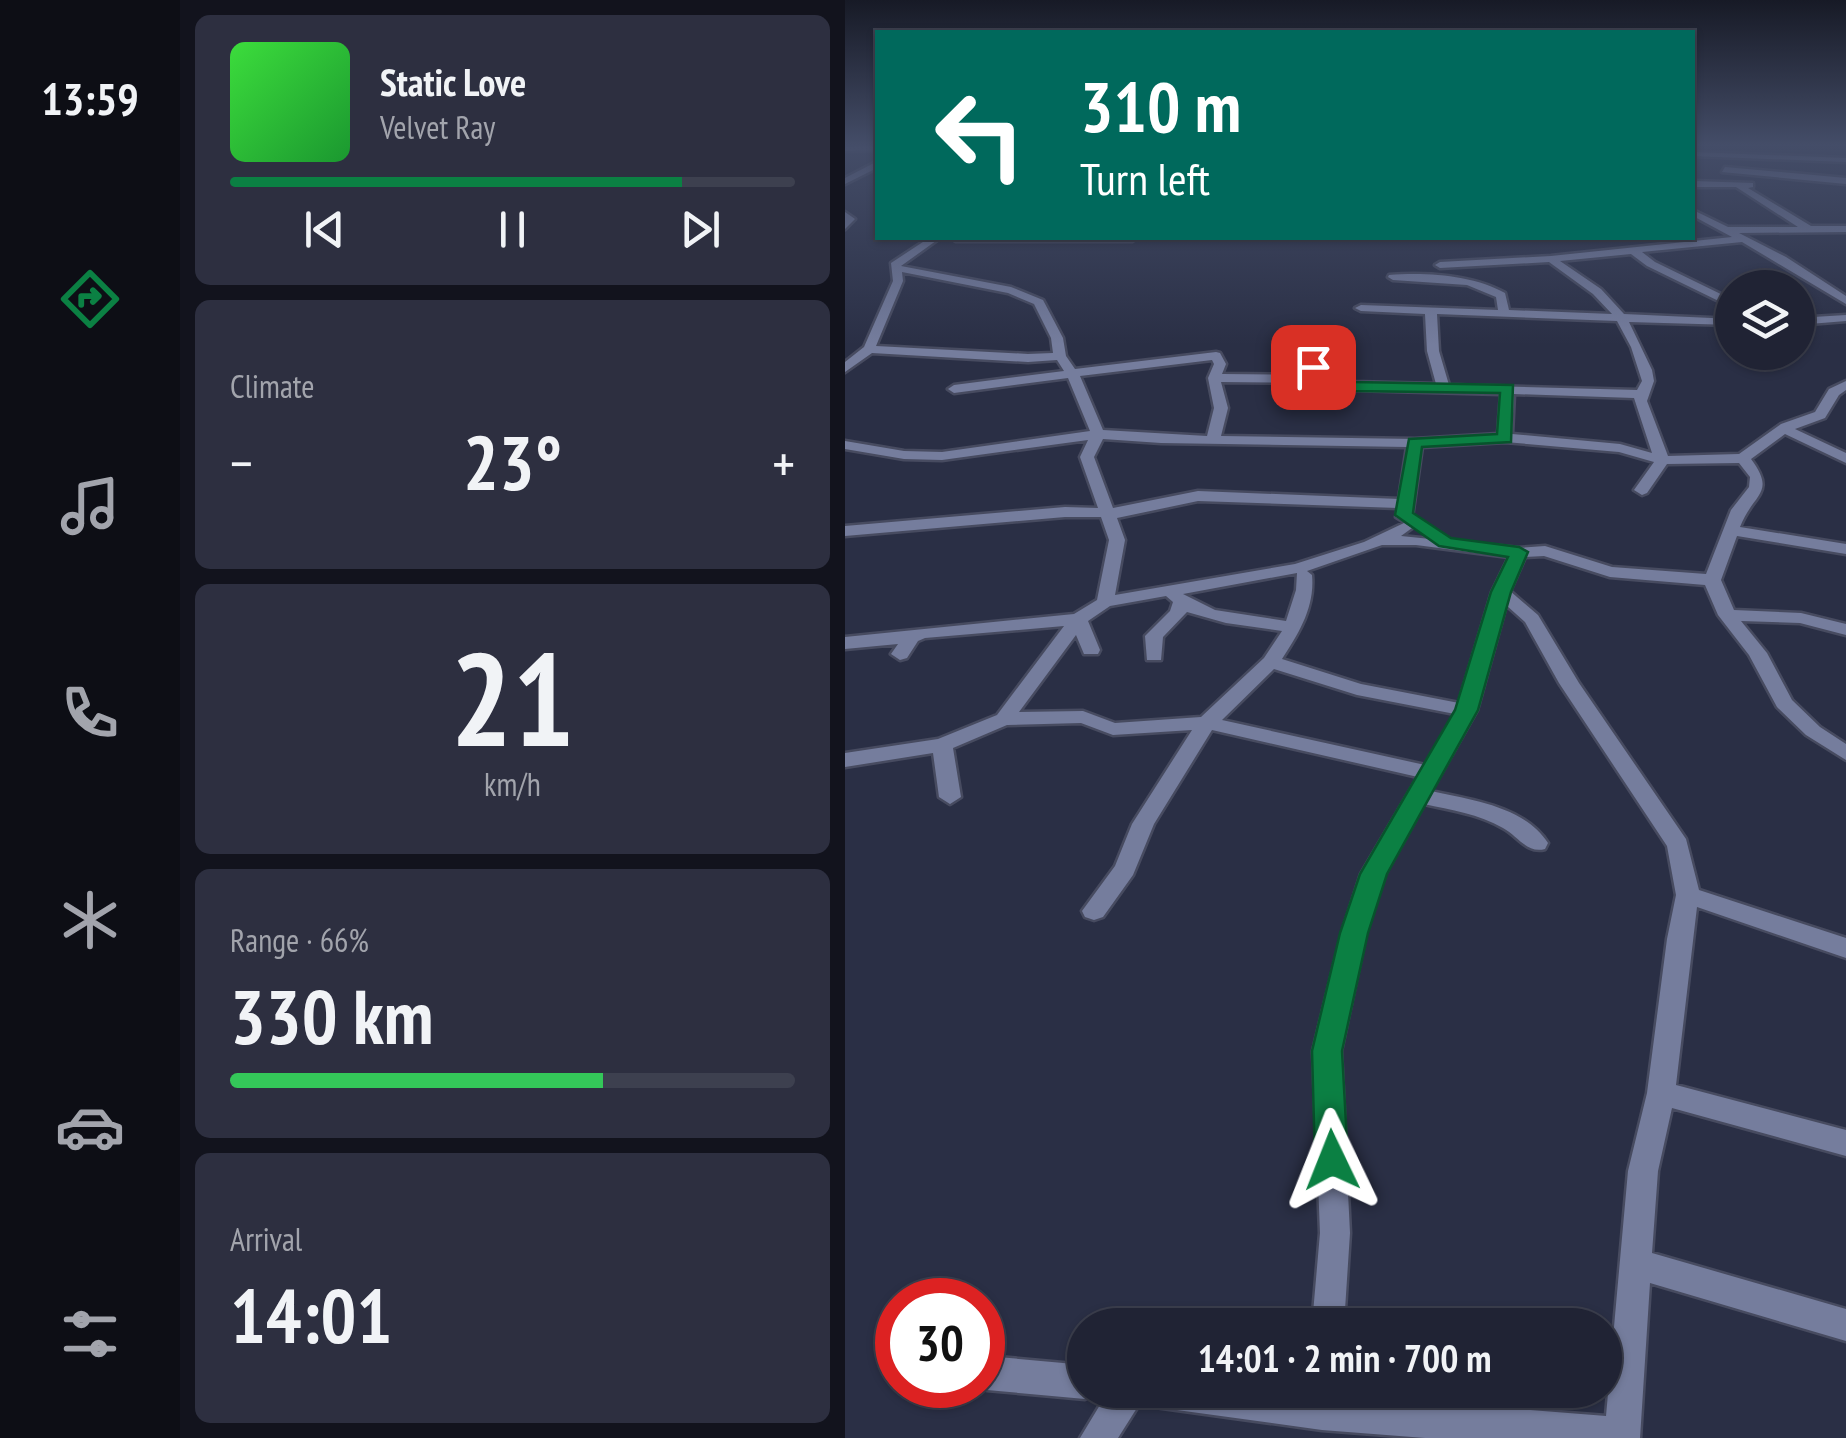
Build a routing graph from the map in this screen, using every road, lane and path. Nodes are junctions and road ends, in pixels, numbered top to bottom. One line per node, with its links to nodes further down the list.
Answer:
1 (1779, 211): 5 (street)
2 (845, 215): 4 (street)
3 (1695, 216): 7 (street)
4 (845, 226)
5 (1808, 229): 6 (street); 7 (street)
6 (1846, 229)
7 (1723, 230): 8 (street)
8 (1741, 239): 10 (street); 16 (street)
9 (932, 240): 13 (street)
10 (1633, 250): 11 (street); 17 (street)
11 (1551, 259): 12 (street); 23 (street)
12 (1440, 266)
13 (898, 274): 26 (street); 27 (street)
14 (1393, 277): 21 (street)
15 (1846, 280): 16 (street)
16 (1821, 282): 18 (street)
17 (1715, 297)
18 (1846, 300)
19 (1361, 308): 20 (street)
20 (1431, 313): 21 (street); 32 (street)
21 (1504, 313): 23 (street)
22 (1846, 318): 24 (street)
23 (1622, 319): 25 (street); 35 (street)
24 (1815, 321)
25 (1715, 322)
26 (869, 349): 27 (street); 28 (street)
27 (1059, 352): 29 (street)
28 (845, 368)
29 (1074, 376): 30 (street); 34 (street); 37 (street)
30 (1214, 378): 32 (street); 39 (street)
31 (1846, 385): 36 (street)
32 (1443, 388): 33 (street)
33 (1508, 388): 35 (street); 38 (street)
34 (954, 390)
35 (1641, 394): 43 (street)
36 (1787, 430): 42 (street); 44 (street)
37 (1099, 434): 39 (street); 41 (street); 46 (street)
38 (1505, 438): 40 (street); 43 (street)
39 (1213, 440): 40 (street)
40 (1415, 442): 47 (street)
41 (845, 444)
42 (1743, 458): 43 (street); 48 (street)
43 (1663, 460): 45 (street)
44 (1846, 460)
45 (1643, 490)
46 (1109, 513): 47 (street); 49 (street); 57 (street)
47 (1407, 522): 50 (street); 50 (street); 53 (street)
48 (1730, 530): 51 (street); 54 (street)
49 (845, 531)
50 (1445, 542): 52 (street)
51 (1846, 549)
52 (1519, 552): 54 (street); 55 (street)
53 (1303, 569): 56 (street); 60 (street)
54 (1712, 580): 58 (street)
55 (1501, 592): 68 (street); 78 (street)
56 (1175, 596): 57 (street); 60 (street); 66 (street)
57 (1105, 602): 59 (street)
58 (1727, 615): 61 (street); 72 (street)
59 (1078, 619): 62 (street); 64 (street); 69 (street)
60 (1293, 628): 67 (street)
61 (1846, 630)
62 (912, 638): 63 (street); 65 (street)
63 (845, 643)
64 (1091, 650)
65 (899, 654)
66 (1154, 656)
67 (1271, 662): 68 (street); 70 (street)
68 (1467, 710): 74 (street)
69 (1004, 719): 70 (street); 71 (street)
70 (1207, 723): 74 (street); 79 (street)
71 (942, 744): 73 (street); 76 (street)
72 (1846, 752)
73 (845, 760)
74 (1432, 773): 75 (street)
75 (1420, 796): 77 (street); 84 (street)
76 (950, 797)
77 (1537, 843)
78 (1688, 895): 80 (street); 81 (street)
79 (1094, 911)
80 (1846, 948)
81 (1661, 1093): 82 (street); 83 (street)
82 (1846, 1142)
83 (1638, 1264): 85 (street); 90 (street)
84 (1329, 1308)
85 (1846, 1325)
86 (1005, 1375): 87 (street)
87 (1067, 1380)
88 (1117, 1408): 91 (street)
89 (1383, 1408): 90 (street)
90 (1621, 1436)
91 (1098, 1438)

